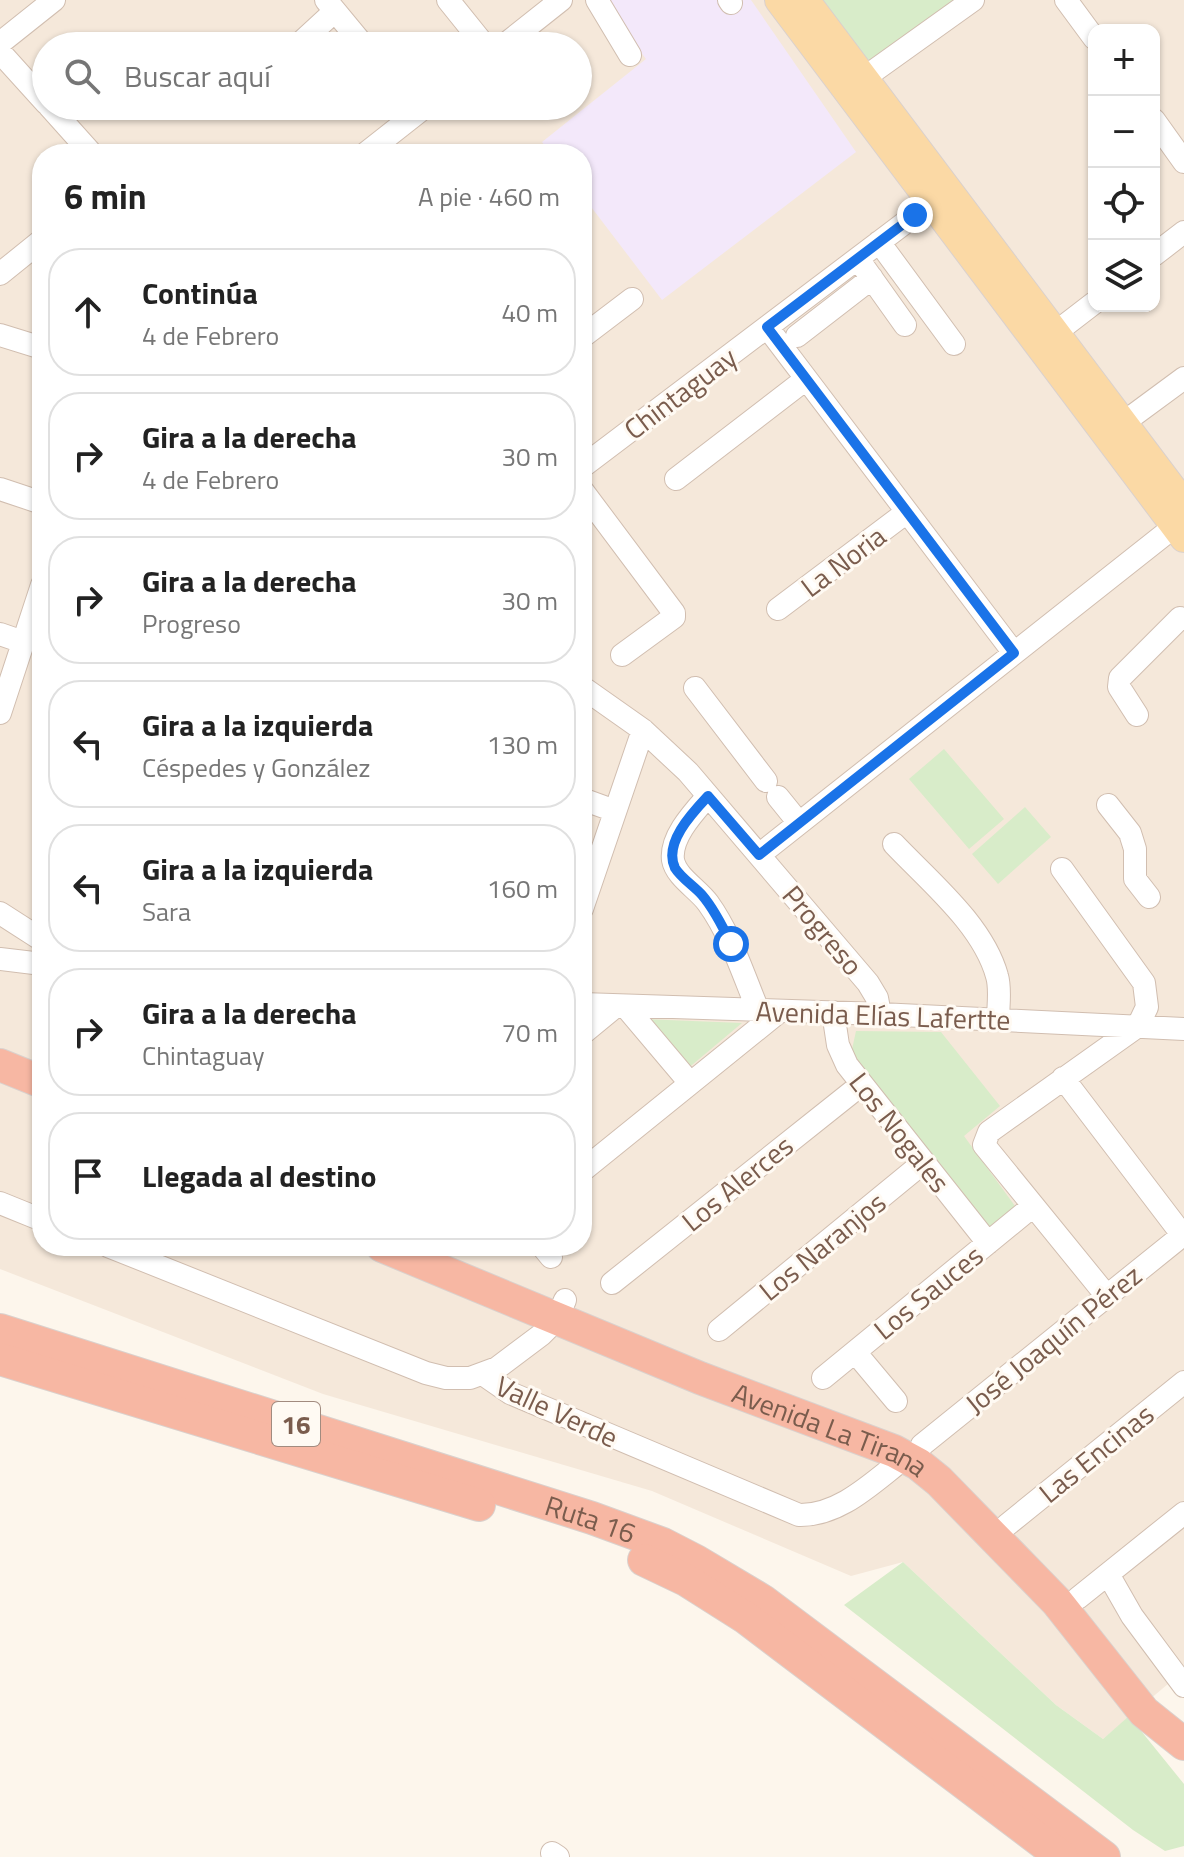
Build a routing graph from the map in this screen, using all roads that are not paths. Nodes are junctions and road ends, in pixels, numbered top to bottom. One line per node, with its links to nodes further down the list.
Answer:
1 (448, 0): 13 (street)
2 (561, 0): 14 (street)
3 (597, 0): 17 (street)
4 (779, 0): 26 (main road)
5 (805, 0): 18 (main road)
6 (973, 0): 18 (street)
7 (1066, 0): 10 (street)
8 (50, 1): 15 (street)
9 (330, 6): 11 (street); 12 (street)
10 (1088, 30)
11 (309, 32)
12 (352, 32)
13 (474, 32)
14 (521, 32)
15 (0, 43)
16 (0, 52): 19 (street)
17 (630, 55)
18 (864, 78): 39 (main road)
19 (32, 87)
20 (61, 120): 23 (street)
21 (405, 120): 24 (street)
22 (1160, 128): 25 (street)
23 (83, 144)
24 (377, 144)
25 (1184, 162)
26 (931, 203): 28 (street, Chintaguay); 53 (main road)
27 (1184, 232): 30 (street)
28 (879, 242): 31 (street, Chintaguay); 42 (street)
29 (32, 248): 32 (street)
30 (1160, 250)
31 (858, 258): 33 (street); 37 (street, Chintaguay)
32 (0, 274)
33 (872, 278): 36 (street); 41 (street)
34 (632, 299): 38 (street)
35 (1088, 308): 39 (street)
36 (905, 325)
37 (767, 327): 45 (street); 47 (street, Chintaguay)
38 (592, 329)
39 (1055, 333): 46 (main road)
40 (0, 335): 43 (street)
41 (797, 336)
42 (954, 344)
43 (32, 345)
44 (1184, 378): 46 (street)
45 (806, 379): 48 (street); 52 (street)
46 (1123, 423): 53 (main road)
47 (592, 459)
48 (676, 479)
49 (0, 489): 50 (street)
50 (32, 500)
51 (592, 503): 60 (street)
52 (907, 512): 54 (street, La Noria); 59 (street)
53 (1182, 522): 59 (street)
54 (778, 609)
55 (32, 615): 58 (street)
56 (1184, 619): 64 (street)
57 (0, 634): 58 (street)
58 (23, 642): 63 (street)
59 (1014, 653): 70 (street)
60 (622, 655)
61 (695, 688): 70 (street)
62 (592, 694): 65 (street, Progreso)
63 (0, 713)
64 (1137, 715)
65 (643, 730): 66 (street, Progreso); 69 (street)
66 (708, 796): 72 (street, Progreso); 84 (street)
67 (592, 803): 69 (street)
68 (1108, 805): 75 (street)
69 (615, 811): 73 (street)
70 (799, 823): 72 (street)
71 (894, 844): 87 (street)
72 (759, 855): 86 (street, Progreso)
73 (592, 861)
74 (1062, 869): 88 (street)
75 (1149, 897)
76 (0, 913): 78 (street)
77 (0, 931): 79 (street)
78 (32, 942)
79 (32, 944)
80 (32, 949): 81 (street)
81 (0, 959)
82 (592, 1005): 83 (street, Avenida Elías Lafertte)
83 (621, 1006): 84 (street, Avenida Elías Lafertte); 89 (street); 94 (street)
84 (769, 1010): 85 (street, Avenida Elías Lafertte); 94 (street)
85 (833, 1012): 86 (street, Avenida Elías Lafertte); 95 (street, Los Nogales)
86 (880, 1014): 87 (street, Avenida Elías Lafertte)
87 (998, 1020): 88 (street, Avenida Elías Lafertte)
88 (1138, 1026): 90 (street, Avenida Elías Lafertte); 93 (street)
89 (592, 1027)
90 (1181, 1034)
91 (0, 1065): 92 (highway)
92 (32, 1078)
93 (1063, 1078): 101 (street, Los Nogales); 103 (street)
94 (690, 1083): 99 (street)
95 (862, 1084): 98 (street, Los Nogales); 108 (street, Los Alerces)
96 (0, 1088): 97 (highway)
97 (32, 1101)
98 (924, 1162): 104 (street, Los Nogales); 112 (street, Los Naranjos)
99 (592, 1163)
100 (0, 1203): 102 (street)
101 (1033, 1206): 104 (street, Los Sauces); 109 (street, Los Nogales)
102 (32, 1216)
103 (1184, 1235): 109 (street, José Joaquín Pérez)
104 (988, 1243): 113 (street, Los Sauces)
105 (133, 1256): 115 (street, Valle Verde)
106 (410, 1256): 110 (highway, Avenida La Tirana)
107 (456, 1256): 110 (highway, Avenida La Tirana)
108 (612, 1283)
109 (1106, 1295): 119 (street, José Joaquín Pérez)
110 (561, 1309): 115 (street); 119 (highway, Avenida La Tirana)
111 (0, 1330): 129 (highway, Ruta 16 / 16)
112 (719, 1330)
113 (855, 1352): 116 (street, Los Sauces); 118 (street)
114 (0, 1359): 129 (highway, Ruta 16 / 16)
115 (484, 1375): 119 (street, Valle Verde)
116 (823, 1378)
117 (1184, 1382): 121 (street, Las Encinas)
118 (896, 1401)
119 (914, 1451): 121 (highway, Avenida La Tirana); 125 (highway, Avenida La Tirana)
120 (1184, 1513): 122 (street)
121 (1007, 1525): 123 (highway, Avenida La Tirana)
122 (1108, 1574): 123 (street); 124 (street)
123 (1078, 1598): 126 (highway, Avenida La Tirana)
124 (1184, 1686)
125 (1144, 1712): 127 (highway, Avenida La Tirana); 128 (highway)
126 (1184, 1721)
127 (1184, 1744)
128 (1184, 1768)
129 (1093, 1855)

